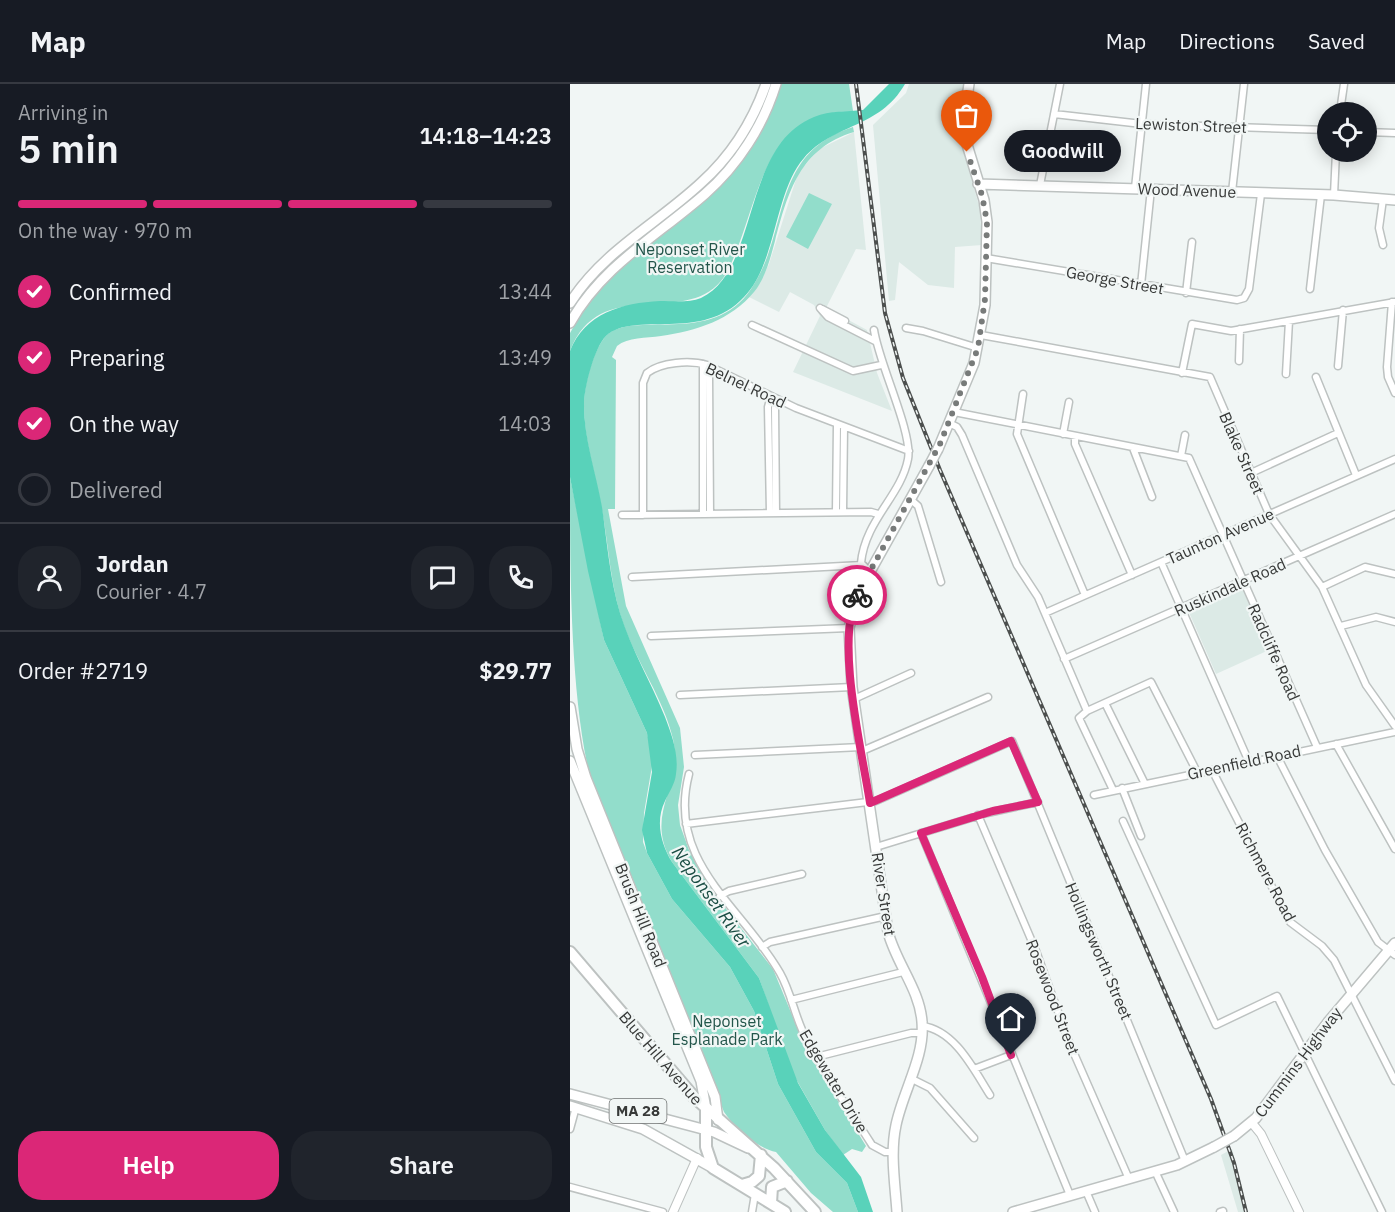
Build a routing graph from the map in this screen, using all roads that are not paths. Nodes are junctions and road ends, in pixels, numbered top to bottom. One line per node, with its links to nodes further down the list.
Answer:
1 (766, 84): 16 (main road)
2 (776, 84): 21 (main road)
3 (969, 84): 17 (main road, River Street)
4 (1060, 84): 9 (street)
5 (1146, 84): 10 (street)
6 (1244, 84): 11 (street)
7 (1344, 84): 8 (street)
8 (1341, 102)
9 (1054, 114): 10 (street, Lewiston Street); 18 (street)
10 (1142, 124): 11 (street, Lewiston Street); 19 (street)
11 (1239, 127): 12 (street, Lewiston Street); 22 (street)
12 (1317, 130)
13 (1377, 133): 14 (street)
14 (1395, 134)
15 (1336, 162): 25 (street)
16 (701, 183): 21 (main road); 35 (main road)
17 (978, 184): 18 (main road, Wood Avenue); 30 (main road, River Street)
18 (1040, 185): 19 (main road, Wood Avenue)
19 (1136, 188): 20 (main road, Wood Avenue)
20 (1151, 189): 22 (main road, Wood Avenue); 31 (street)
21 (708, 191): 38 (main road)
22 (1232, 192): 23 (main road, Wood Avenue)
23 (1261, 194): 24 (main road, Wood Avenue); 33 (street, George Street)
24 (1321, 195): 25 (main road, Wood Avenue); 32 (street)
25 (1334, 195): 26 (main road, Wood Avenue)
26 (1383, 199): 27 (main road, Wood Avenue); 29 (street)
27 (1395, 200)
28 (1192, 242): 33 (street)
29 (1383, 246)
30 (986, 258): 31 (street, George Street); 42 (main road, River Street)
31 (1141, 285): 33 (street, George Street)
32 (1310, 289)
33 (1186, 293)
34 (1394, 302): 36 (street); 53 (street)
35 (570, 303)
36 (1343, 310): 37 (street); 49 (street)
37 (1289, 321): 41 (street); 51 (street)
38 (570, 323)
39 (752, 325): 47 (street)
40 (906, 328): 44 (street)
41 (1240, 329): 45 (street); 50 (street)
42 (981, 335): 44 (main road, River Street); 50 (street, Blake Street)
43 (874, 336): 43 (street); 47 (street)
44 (978, 348): 57 (main road, River Street)
45 (1239, 361)
46 (703, 364): 48 (street, Belnel Road); 76 (street); 80 (street, Belnel Road)
47 (881, 365): 66 (street)
48 (711, 366): 55 (street, Belnel Road); 76 (street)
49 (1338, 366)
50 (1182, 373): 69 (street, Blake Street)
51 (1286, 374)
52 (1316, 376): 61 (street)
53 (1395, 393)
54 (1023, 394): 60 (street)
55 (774, 397): 59 (street, Belnel Road); 74 (street)
56 (1069, 402): 62 (street)
57 (954, 412): 58 (main road, River Street); 60 (street)
58 (950, 423): 72 (main road, River Street, bridge); 94 (street)
59 (840, 425): 66 (street, Belnel Road); 73 (street)
60 (1017, 425): 62 (street); 92 (street)
61 (1338, 433): 69 (street); 70 (street)
62 (1063, 434): 64 (street)
63 (1185, 435): 67 (street)
64 (1075, 436): 65 (street); 87 (street)
65 (1133, 448): 67 (street); 71 (street)
66 (909, 451): 77 (street)
67 (1181, 456): 81 (street, Radcliffe Road)
68 (1395, 459): 70 (street, Taunton Avenue)
69 (1251, 472): 78 (street, Blake Street)
70 (1356, 475): 78 (street, Taunton Avenue)
71 (1152, 496)
72 (910, 499): 85 (main road, River Street); 90 (street)
73 (839, 512): 74 (street); 77 (street)
74 (773, 513): 76 (street)
75 (622, 514): 80 (street)
76 (707, 514): 80 (street)
77 (878, 514): 84 (street)
78 (1269, 514): 81 (street, Taunton Avenue); 82 (street, Blake Street)
79 (1395, 514): 82 (street, Ruskindale Road)
80 (643, 515)
81 (1223, 535): 83 (street, Taunton Avenue); 89 (street, Radcliffe Road)
82 (1300, 556): 89 (street, Ruskindale Road); 91 (street, Blake Street)
83 (1161, 561): 87 (street, Taunton Avenue); 93 (street)
84 (862, 565): 85 (street); 88 (street)
85 (870, 572): 97 (main road, River Street)
86 (1395, 574): 91 (street)
87 (1131, 575): 92 (street, Taunton Avenue)
88 (632, 577)
89 (1243, 581): 93 (street, Ruskindale Road); 111 (street, Radcliffe Road)
90 (941, 582)
91 (1323, 587): 96 (street, Blake Street)
92 (1085, 595): 94 (street, Taunton Avenue)
93 (1182, 608): 99 (street, Ruskindale Road); 116 (street)
94 (1045, 613): 99 (street)
95 (1395, 622): 96 (street)
96 (1341, 626): 108 (street, Blake Street)
97 (849, 628): 98 (street); 101 (main road, River Street)
98 (651, 636)
99 (1064, 659): 107 (street)
100 (911, 673): 104 (street)
101 (852, 687): 102 (street); 104 (main road, River Street)
102 (680, 695)
103 (988, 697): 112 (street)
104 (854, 699): 112 (main road, River Street)
105 (1104, 703): 107 (street); 118 (street); 120 (street)
106 (570, 708): 133 (main road, Brush Hill Road)
107 (1087, 711): 122 (street)
108 (1395, 726)
109 (1395, 732): 110 (street, Greenfield Road)
110 (1336, 744): 111 (street, Greenfield Road); 132 (street)
111 (1317, 747): 114 (street, Greenfield Road)
112 (862, 749): 113 (street); 125 (main road, River Street)
113 (695, 755)
114 (1277, 756): 116 (street, Greenfield Road); 138 (street)
115 (570, 761): 133 (main road, Brush Hill Road)
116 (1249, 762): 117 (street, Greenfield Road)
117 (1212, 770): 118 (street, Greenfield Road); 141 (street, Richmere Road)
118 (1197, 772): 120 (street, Greenfield Road)
119 (688, 774): 128 (street, Edgewater Drive)
120 (1144, 784): 121 (street, Greenfield Road)
121 (1122, 788): 122 (street, Greenfield Road); 130 (street)
122 (1113, 790): 123 (street, Greenfield Road)
123 (1094, 795)
124 (1038, 802): 125 (street, Hollingsworth Street); 126 (street); 166 (street, Hollingsworth Street)
125 (870, 803): 128 (street); 131 (main road, River Street)
126 (978, 815): 129 (street); 169 (street, Rosewood Street)
127 (1123, 821): 144 (street)
128 (686, 824): 135 (street, Edgewater Drive)
129 (921, 833): 131 (street); 145 (street)
130 (1141, 836)
131 (876, 847): 136 (main road, River Street)
132 (1395, 849)
133 (620, 874): 154 (main road, Brush Hill Road); 156 (main road, Brush Hill Road)
134 (802, 874): 135 (street)
135 (720, 896): 137 (street, Edgewater Drive)
136 (886, 916): 137 (street); 140 (main road, River Street)
137 (762, 948): 142 (street, Edgewater Drive)
138 (1393, 949): 141 (main road, Cummins Highway)
139 (571, 955): 154 (highway, Blue Hill Avenue)
140 (903, 972): 142 (street); 143 (main road, River Street)
141 (1351, 993): 144 (main road, Cummins Highway); 149 (street, Richmere Road)
142 (791, 1000): 146 (street, Edgewater Drive)
143 (922, 1030): 146 (street); 147 (street); 148 (main road, River Street)
144 (1305, 1052): 158 (main road, Cummins Highway); 187 (street)
145 (1011, 1055): 147 (street); 175 (street)
146 (816, 1057): 163 (street, Edgewater Drive)
147 (974, 1070): 151 (street)
148 (910, 1078): 162 (street); 163 (main road, River Street)
149 (1395, 1081)
150 (570, 1094): 153 (main road, MA 28)
151 (990, 1095)
152 (573, 1106): 157 (main road, MA 28); 159 (street)
153 (628, 1109): 155 (main road, MA 28); 157 (main road)
154 (706, 1109): 156 (highway, Blue Hill Avenue); 161 (highway, Brush Hill Road)
155 (646, 1114): 160 (main road); 161 (main road, MA 28)
156 (718, 1120): 164 (highway, Blue Hill Avenue)
157 (622, 1121): 160 (main road, MA 28)
158 (1252, 1123): 166 (main road, Cummins Highway, bridge); 186 (street)
159 (570, 1129)
160 (643, 1129): 165 (main road, MA 28)
161 (705, 1129): 164 (main road, MA 28); 167 (highway, Brush Hill Road)
162 (974, 1138)
163 (893, 1152): 182 (main road, River Street)
164 (761, 1155): 170 (highway, MA 28); 171 (highway)
165 (697, 1158): 167 (main road, MA 28); 178 (street)
166 (1185, 1161): 168 (main road, Cummins Highway)
167 (713, 1168): 171 (highway, MA 28)
168 (1155, 1171): 169 (main road, Cummins Highway); 185 (street)
169 (1129, 1179): 173 (main road, Cummins Highway)
170 (787, 1181): 176 (highway); 181 (highway, MA 28)
171 (742, 1185): 174 (highway, MA 28)
172 (570, 1186): 177 (street)
173 (1086, 1191): 175 (main road, Cummins Highway); 184 (street)
174 (755, 1194): 176 (highway, MA 28); 179 (street)
175 (1070, 1196): 183 (main road, Cummins Highway)
176 (771, 1203): 180 (highway, MA 28)
177 (663, 1212)
178 (673, 1212)
179 (752, 1212)
180 (785, 1212)
181 (815, 1212)
182 (897, 1212)
183 (1013, 1212)
184 (1095, 1212)
185 (1174, 1212)
186 (1299, 1212)
187 (1382, 1212)

